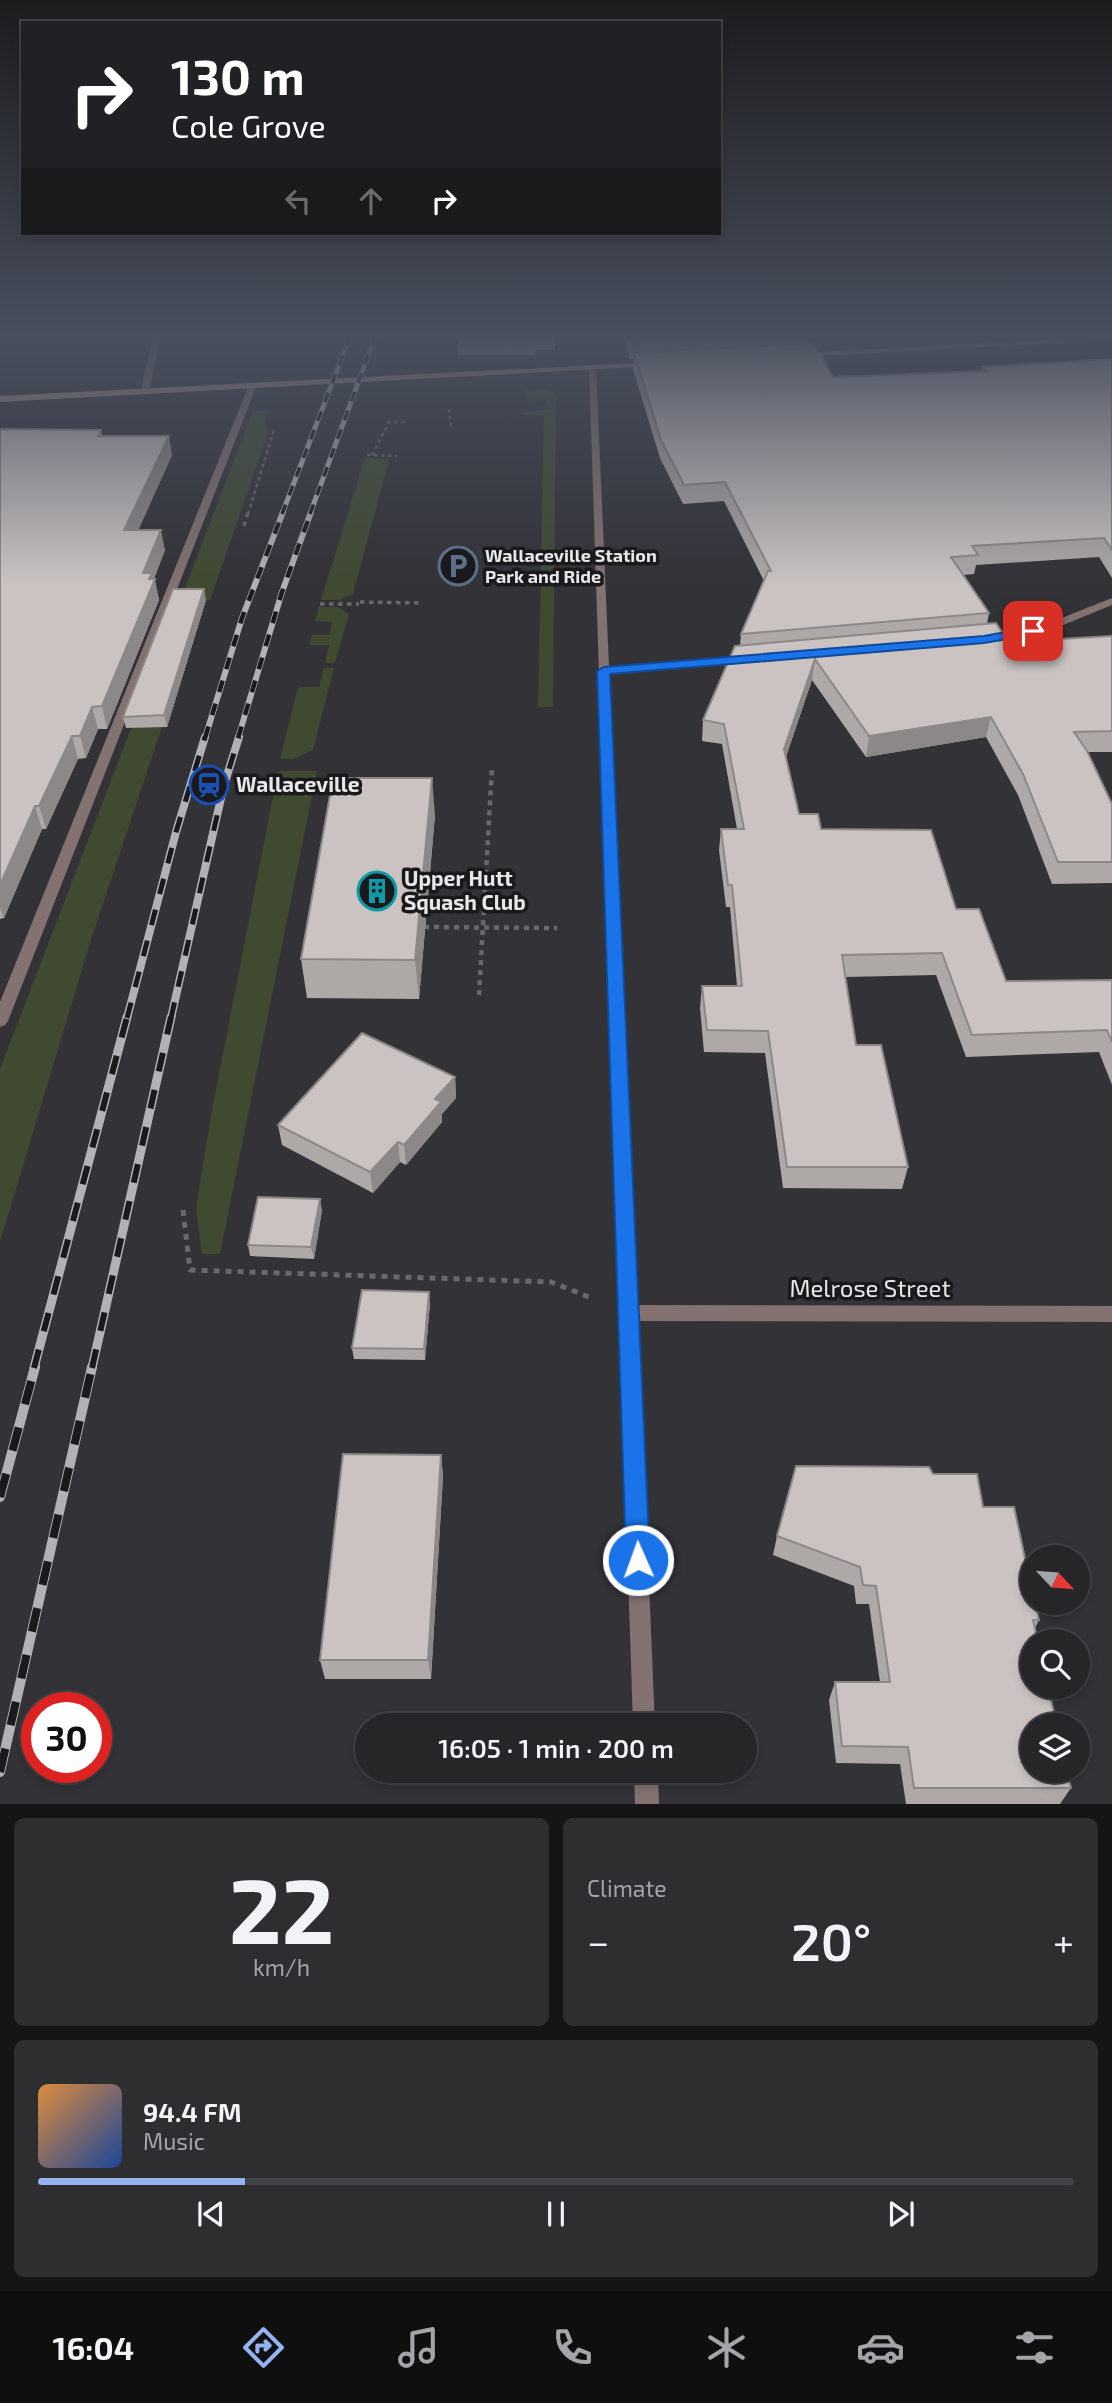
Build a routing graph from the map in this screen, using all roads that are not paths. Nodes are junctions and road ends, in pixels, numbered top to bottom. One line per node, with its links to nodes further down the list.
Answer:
1 (240, 418): 7 (street)
2 (594, 418): 6 (street)
3 (1112, 601): 4 (street)
4 (970, 640)
5 (765, 657): 6 (street)
6 (604, 671): 8 (street)
7 (0, 1021)
8 (629, 1313): 9 (street, Melrose Street); 10 (street)
9 (1112, 1314)
10 (644, 1713)
11 (646, 1783): 12 (street)
12 (647, 1804)

